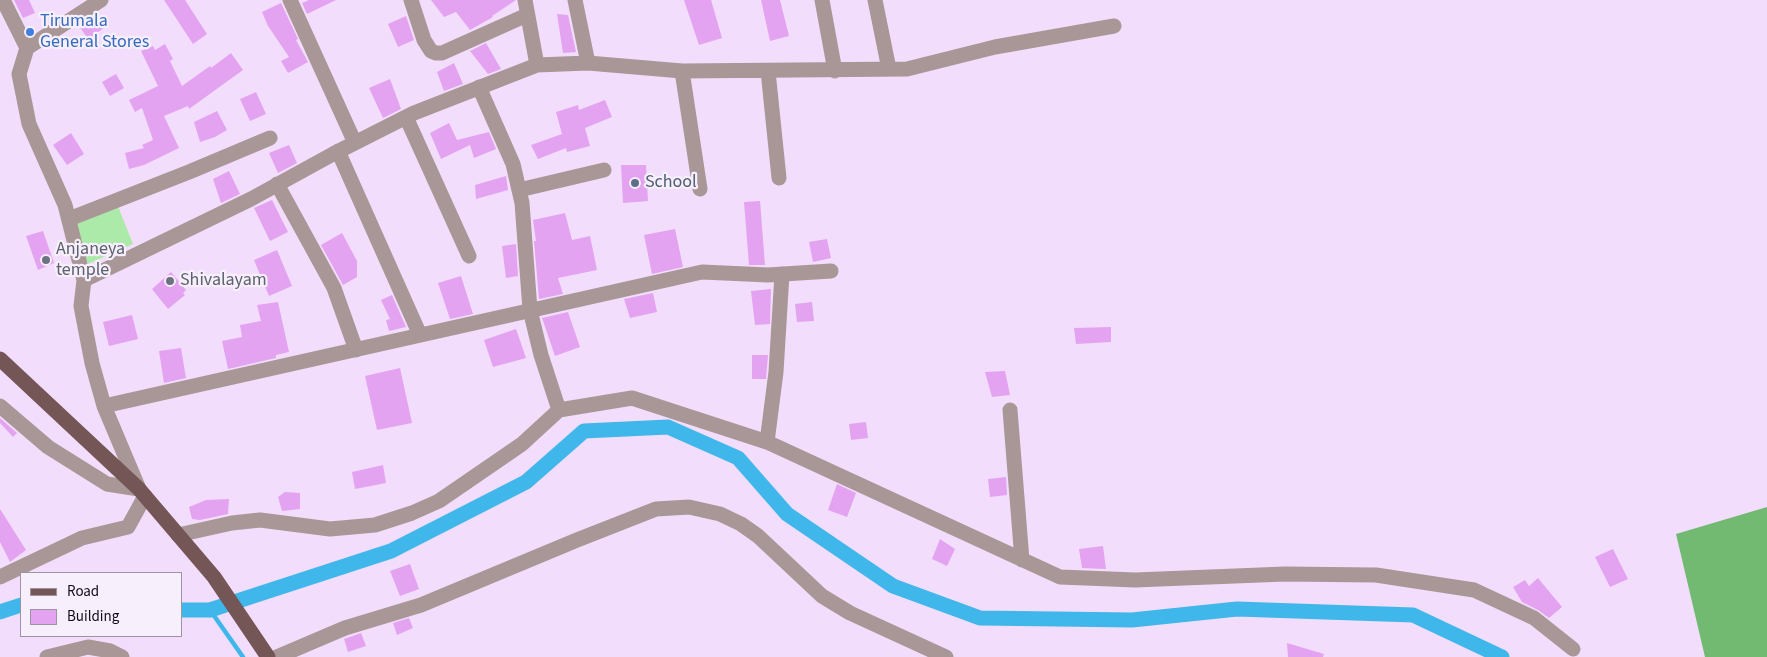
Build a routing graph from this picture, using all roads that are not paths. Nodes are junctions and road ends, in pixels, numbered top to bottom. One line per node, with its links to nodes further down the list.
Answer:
1 (3, 0): 10 (street)
2 (101, 0): 10 (street)
3 (290, 0): 20 (street)
4 (411, 0): 8 (street)
5 (575, 0): 11 (street)
6 (822, 0): 16 (street)
7 (875, 0): 13 (street)
8 (526, 7): 12 (street)
9 (1114, 26): 13 (street)
10 (27, 48): 27 (street)
11 (588, 63): 12 (street); 14 (street)
12 (536, 65): 17 (street)
13 (889, 69): 16 (street)
14 (682, 71): 15 (street); 25 (street)
15 (768, 71): 16 (street); 23 (street)
16 (835, 71)
17 (479, 87): 18 (street); 26 (street)
18 (406, 117): 20 (street); 28 (street)
19 (270, 138): 27 (street)
20 (355, 143): 21 (street)
21 (338, 151): 24 (street); 33 (street)
22 (604, 170): 26 (street)
23 (779, 178)
24 (278, 184): 31 (street); 34 (street)
25 (700, 189)
26 (519, 190): 32 (street)
27 (69, 219): 31 (street)
28 (469, 256)
29 (831, 271): 30 (street)
30 (782, 274): 32 (street); 40 (street)
31 (84, 280): 37 (street)
32 (530, 310): 33 (street); 38 (street)
33 (420, 335): 34 (street)
34 (356, 350): 37 (street)
35 (0, 359): 41 (main road)
36 (0, 406): 41 (street)
37 (104, 406): 41 (street)
38 (559, 410): 40 (street); 42 (street)
39 (1010, 410): 43 (street)
40 (767, 442): 43 (street)
41 (142, 492): 42 (main road); 44 (street)
42 (178, 535): 47 (main road)
43 (1022, 560): 45 (street)
44 (0, 577)
45 (1573, 650)
46 (89, 652): 48 (street); 49 (street)
47 (267, 652): 50 (street)
48 (47, 657)
49 (122, 657)
50 (946, 657)

